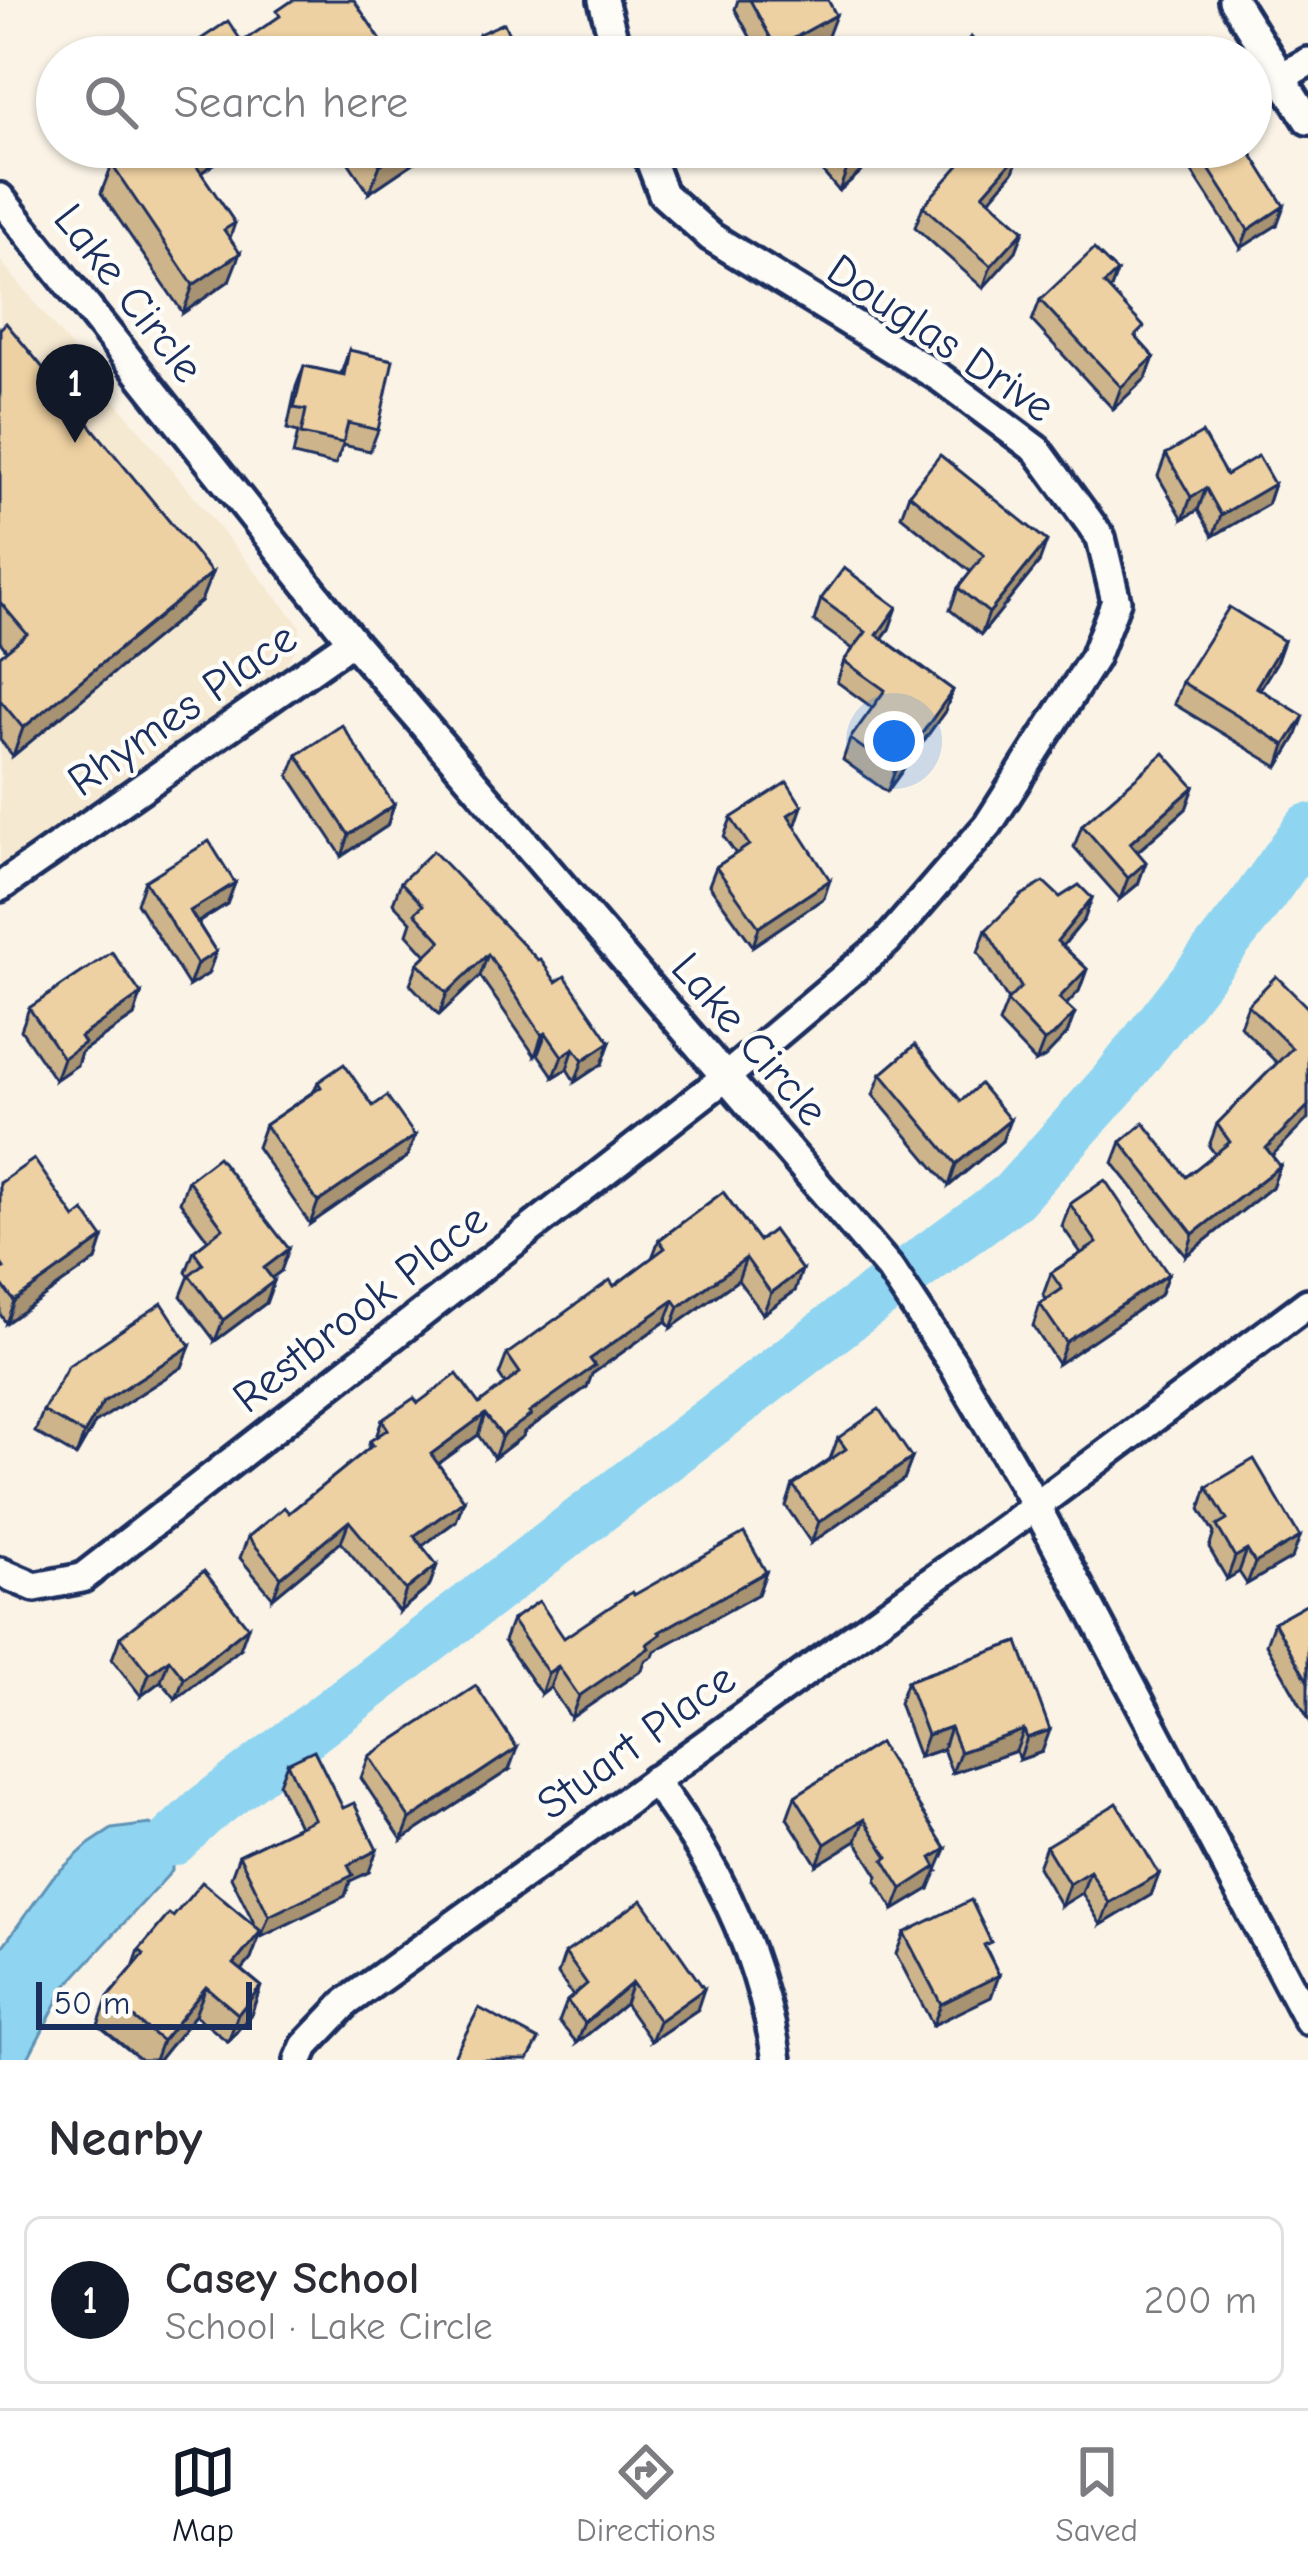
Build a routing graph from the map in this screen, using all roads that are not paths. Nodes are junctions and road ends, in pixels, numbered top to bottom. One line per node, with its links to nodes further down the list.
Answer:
1 (603, 0): 3 (street)
2 (1233, 0): 4 (street)
3 (612, 36)
4 (1255, 36)
5 (1308, 62): 7 (street)
6 (1272, 63): 7 (street)
7 (1281, 77): 8 (street)
8 (1308, 120)
9 (653, 168): 13 (street, Douglas Drive)
10 (0, 198): 11 (street, Lake Circle)
11 (352, 641): 12 (street, Rhymes Place); 13 (street, Lake Circle)
12 (0, 886)
13 (727, 1076): 15 (street, Lake Circle); 16 (street, Restbrook Place)
14 (1308, 1303): 15 (street, Stuart Place)
15 (1036, 1506): 17 (street, Stuart Place); 18 (street, Lake Circle)
16 (0, 1572)
17 (654, 1780): 19 (street, Stuart Place); 20 (street)
18 (1308, 2020)
19 (299, 2060)
20 (777, 2060)

